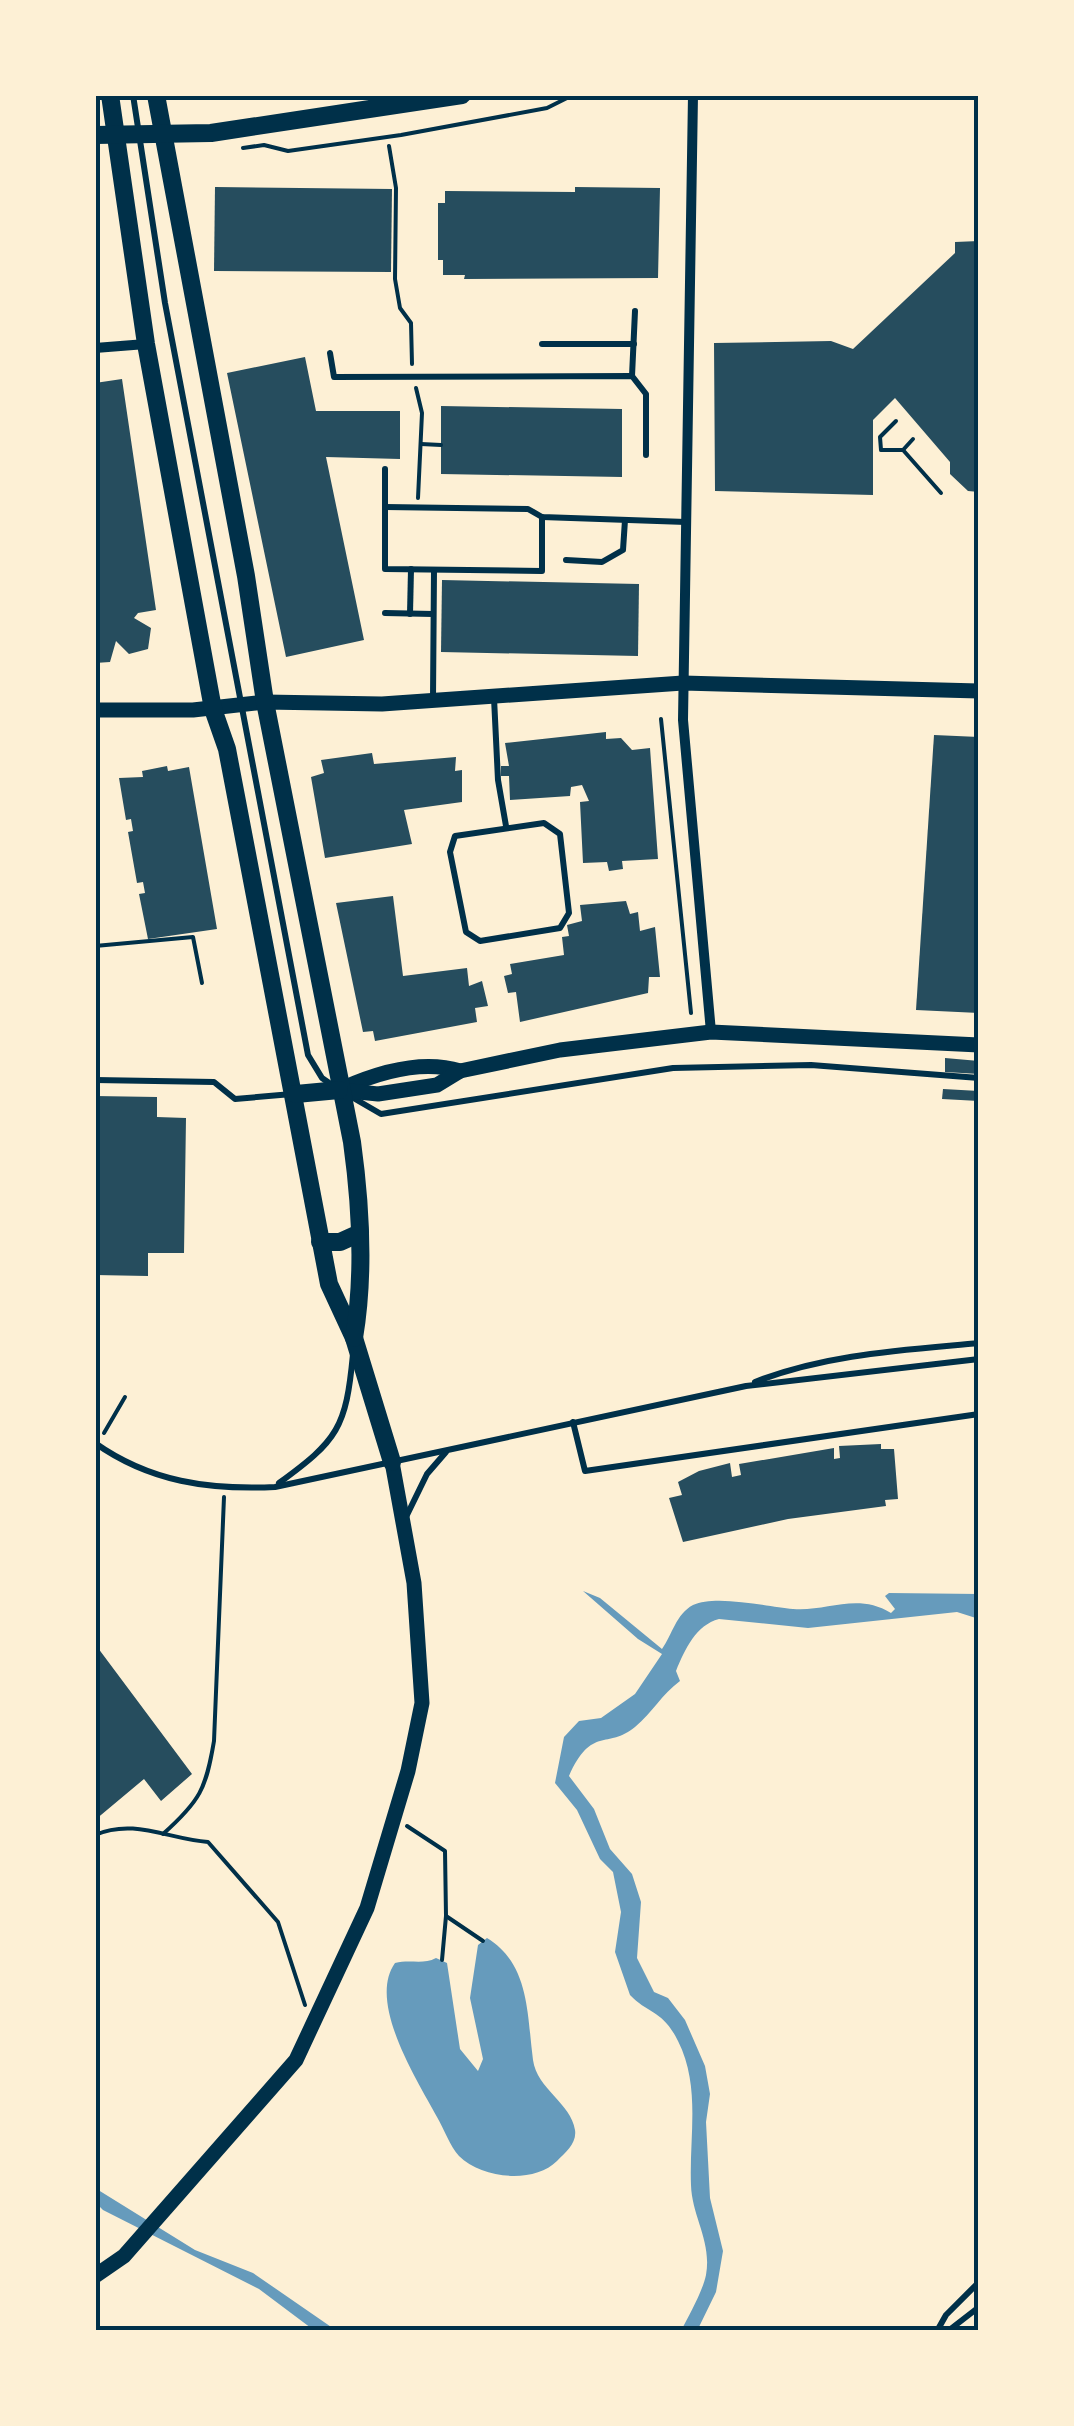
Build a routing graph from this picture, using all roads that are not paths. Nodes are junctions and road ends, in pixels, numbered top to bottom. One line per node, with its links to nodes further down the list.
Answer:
1 (112, 95): 6 (lane); 9 (main road)
2 (133, 95): 7 (lane)
3 (156, 95): 8 (main road)
4 (462, 95): 8 (main road)
5 (694, 95): 22 (street)
6 (95, 96)
7 (138, 134): 8 (main road); 9 (main road); 34 (lane)
8 (164, 134): 33 (main road)
9 (104, 135): 11 (main road)
10 (636, 311): 13 (lane)
11 (146, 344): 14 (street); 35 (main road)
12 (542, 344): 13 (lane)
13 (634, 344): 16 (lane)
14 (95, 348)
15 (330, 353): 16 (lane)
16 (632, 376): 17 (lane)
17 (646, 455)
18 (384, 469): 19 (lane)
19 (384, 507): 20 (lane); 24 (lane)
20 (542, 517): 21 (lane); 25 (lane)
21 (625, 520): 22 (lane); 23 (lane)
22 (686, 522): 29 (street)
23 (566, 560)
24 (411, 569): 25 (lane); 27 (lane)
25 (434, 570): 28 (lane)
26 (384, 613): 27 (lane)
27 (410, 614): 28 (lane)
28 (433, 614): 32 (lane)
29 (682, 683): 30 (street); 31 (street); 38 (street)
30 (979, 691)
31 (494, 696): 32 (street); 37 (lane)
32 (432, 701): 33 (street)
33 (264, 702): 34 (street); 42 (main road)
34 (240, 706): 35 (street); 42 (lane)
35 (213, 709): 36 (street); 43 (main road)
36 (95, 710)
37 (506, 826): 37 (lane)
38 (712, 1032): 39 (street); 42 (street)
39 (979, 1046)
40 (979, 1078): 42 (lane)
41 (95, 1080): 43 (lane)
42 (339, 1090): 43 (main road); 44 (main road)
43 (296, 1094): 45 (main road)
44 (360, 1233): 45 (main road); 46 (main road)
45 (320, 1242): 46 (main road)
46 (354, 1338): 54 (main road); 55 (lane)
47 (979, 1343): 49 (lane)
48 (979, 1359): 49 (lane)
49 (746, 1386): 51 (lane)
50 (979, 1414): 51 (lane)
51 (573, 1422): 53 (lane)
52 (97, 1444): 55 (lane)
53 (448, 1450): 54 (lane); 56 (lane)
54 (392, 1462): 55 (lane); 56 (street)
55 (275, 1486)
56 (404, 1523): 57 (street)
57 (95, 2276)
58 (979, 2282): 60 (lane)
59 (979, 2307): 61 (lane)
60 (938, 2331)
61 (948, 2331)

